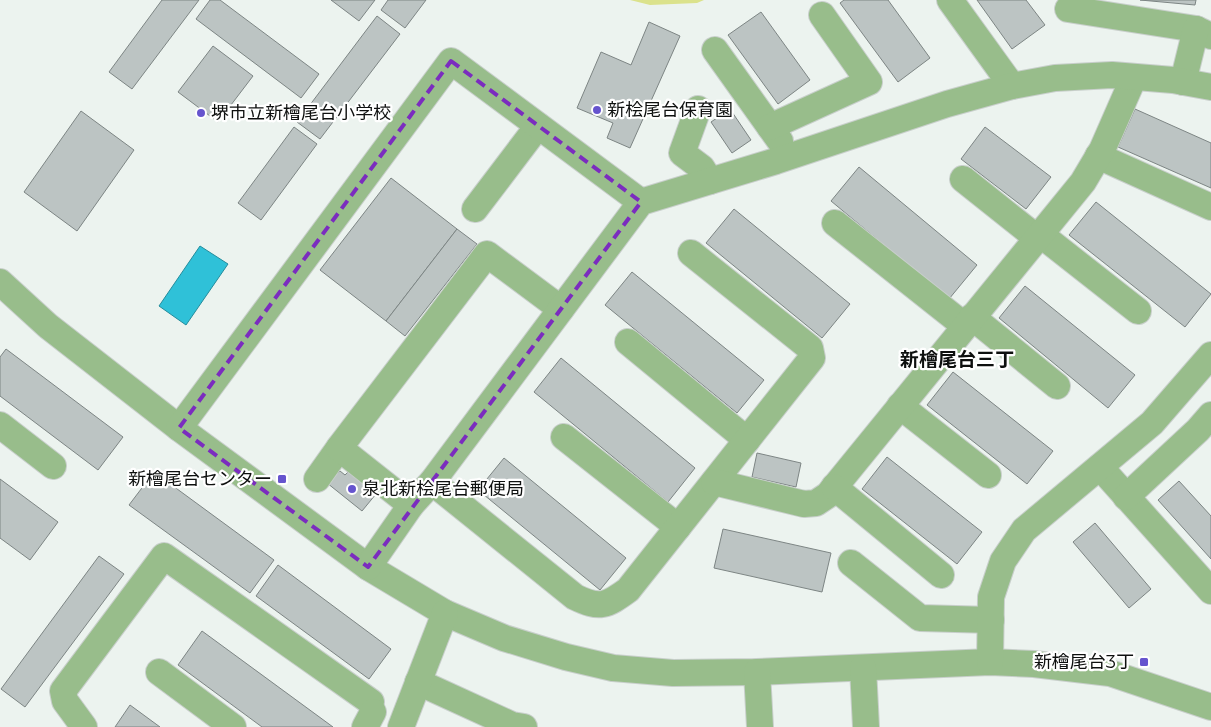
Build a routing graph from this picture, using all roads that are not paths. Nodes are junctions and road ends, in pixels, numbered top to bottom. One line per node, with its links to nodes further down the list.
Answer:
1 (950, 0): 8 (street)
2 (1068, 9): 4 (street)
3 (822, 15): 12 (street)
4 (1203, 33): 7 (street)
5 (715, 50): 12 (street)
6 (1134, 77): 7 (street); 8 (street); 14 (street)
7 (1183, 82): 9 (street)
8 (1012, 86): 13 (street)
9 (1211, 87)
10 (698, 109): 16 (street)
11 (538, 126): 17 (street); 19 (street); 33 (street)
12 (770, 127): 13 (street)
13 (791, 156): 16 (street)
14 (1098, 156): 18 (street); 21 (street)
15 (963, 179): 21 (street)
16 (710, 181): 17 (street)
17 (641, 202): 24 (street)
18 (1211, 207)
19 (475, 209)
20 (835, 223): 26 (street)
21 (1038, 236): 25 (street); 26 (street)
22 (691, 253): 35 (street)
23 (0, 282): 33 (street)
24 (561, 309): 36 (street); 41 (street)
25 (1138, 311)
26 (968, 322): 29 (street); 30 (street)
27 (628, 342): 35 (street)
28 (1211, 355): 38 (street)
29 (1057, 386)
30 (900, 406): 39 (street); 43 (street)
31 (1211, 415): 44 (street)
32 (0, 425): 37 (street)
33 (179, 428): 48 (street)
34 (564, 437): 46 (street)
35 (747, 440): 42 (street)
36 (340, 448): 40 (street); 45 (street)
37 (53, 466)
38 (1100, 467): 44 (street); 52 (street)
39 (988, 475)
40 (317, 479)
41 (432, 482): 45 (street); 46 (street)
42 (714, 482): 43 (street); 46 (street)
43 (834, 487): 49 (street)
44 (1126, 497): 50 (street)
45 (411, 505): 48 (street)
46 (678, 527)
47 (851, 563): 52 (street)
48 (368, 567): 51 (street)
49 (941, 575)
50 (1211, 591)
51 (445, 613): 56 (street); 57 (street)
52 (991, 620): 53 (street)
53 (990, 662): 54 (street); 58 (street)
54 (863, 668): 56 (street); 65 (street)
55 (159, 672): 62 (street)
56 (757, 672): 64 (street)
57 (418, 682): 60 (street); 63 (street)
58 (1211, 707)
59 (370, 714): 61 (street)
60 (516, 726)
61 (84, 727)
62 (233, 727)
63 (401, 727)
64 (760, 727)
65 (866, 727)

